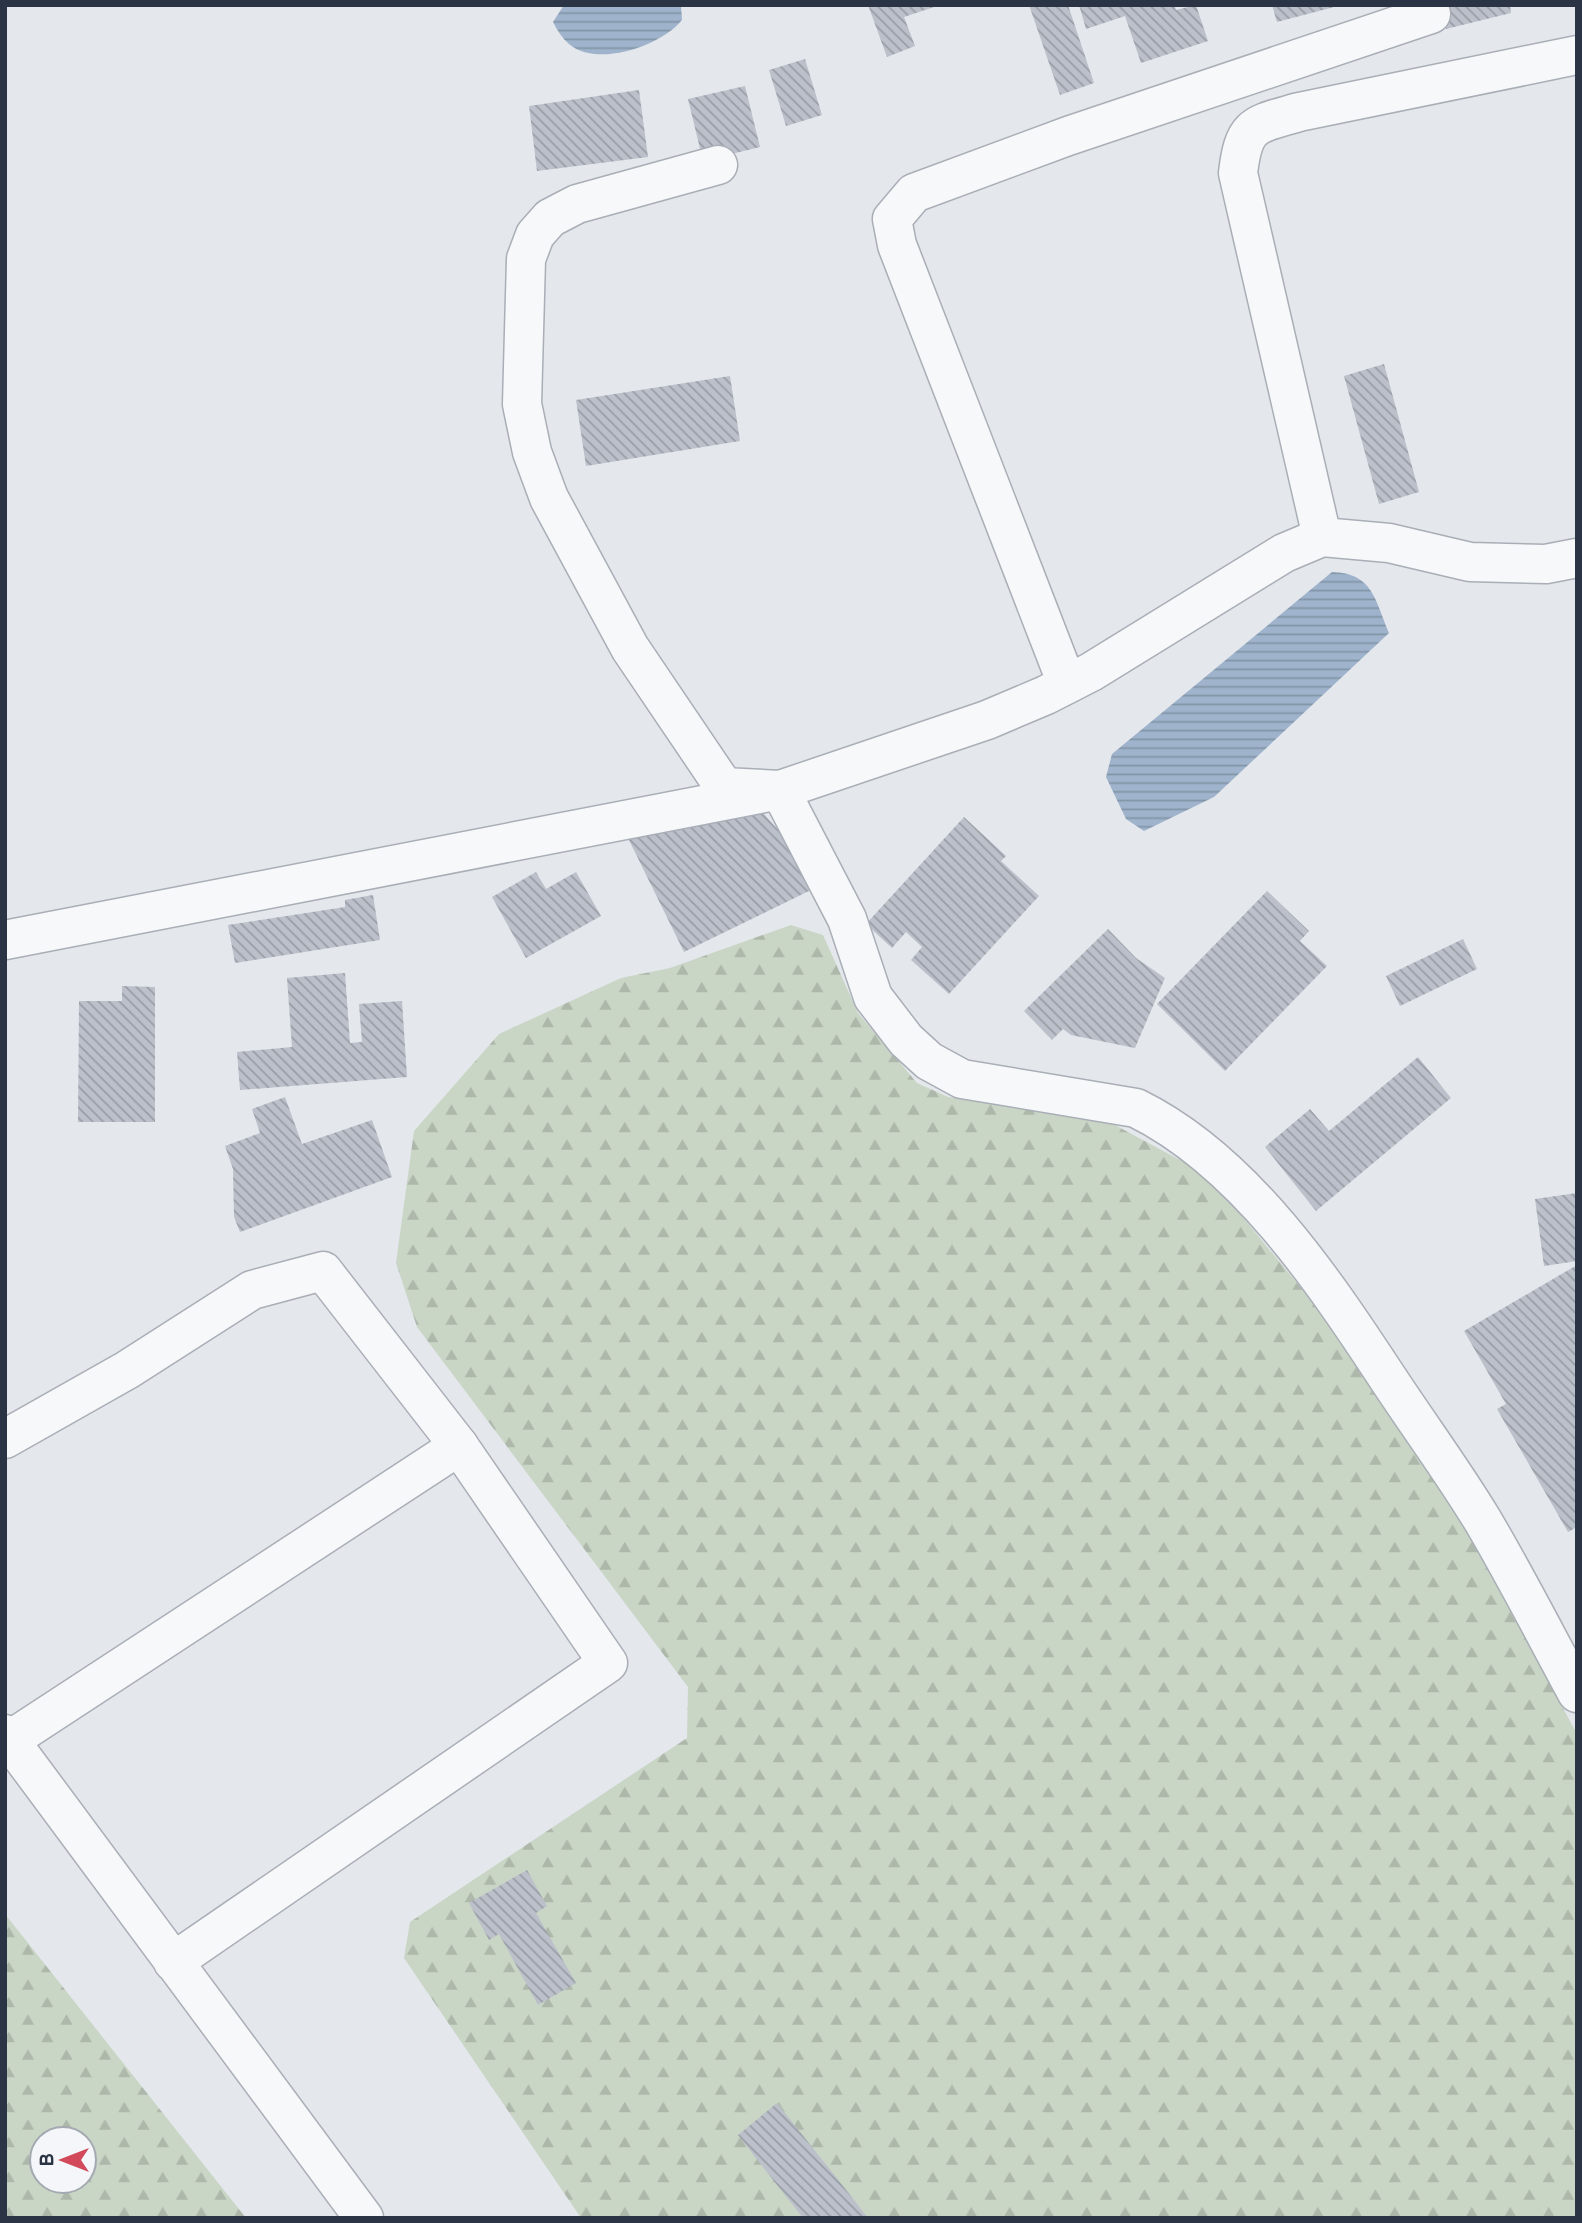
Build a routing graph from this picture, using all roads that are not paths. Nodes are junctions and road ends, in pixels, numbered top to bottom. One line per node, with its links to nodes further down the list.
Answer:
1 (1431, 14): 6 (street)
2 (1577, 55): 4 (street)
3 (718, 165): 7 (street)
4 (1322, 537): 5 (street); 6 (street)
5 (1577, 558)
6 (1067, 684): 7 (street)
7 (780, 790): 8 (street); 11 (street)
8 (5, 940)
9 (5, 1439): 10 (street)
10 (459, 1446): 12 (street); 13 (street)
11 (1577, 1693)
12 (8, 1737): 13 (street)
13 (173, 1962): 14 (street)
14 (364, 2218)

